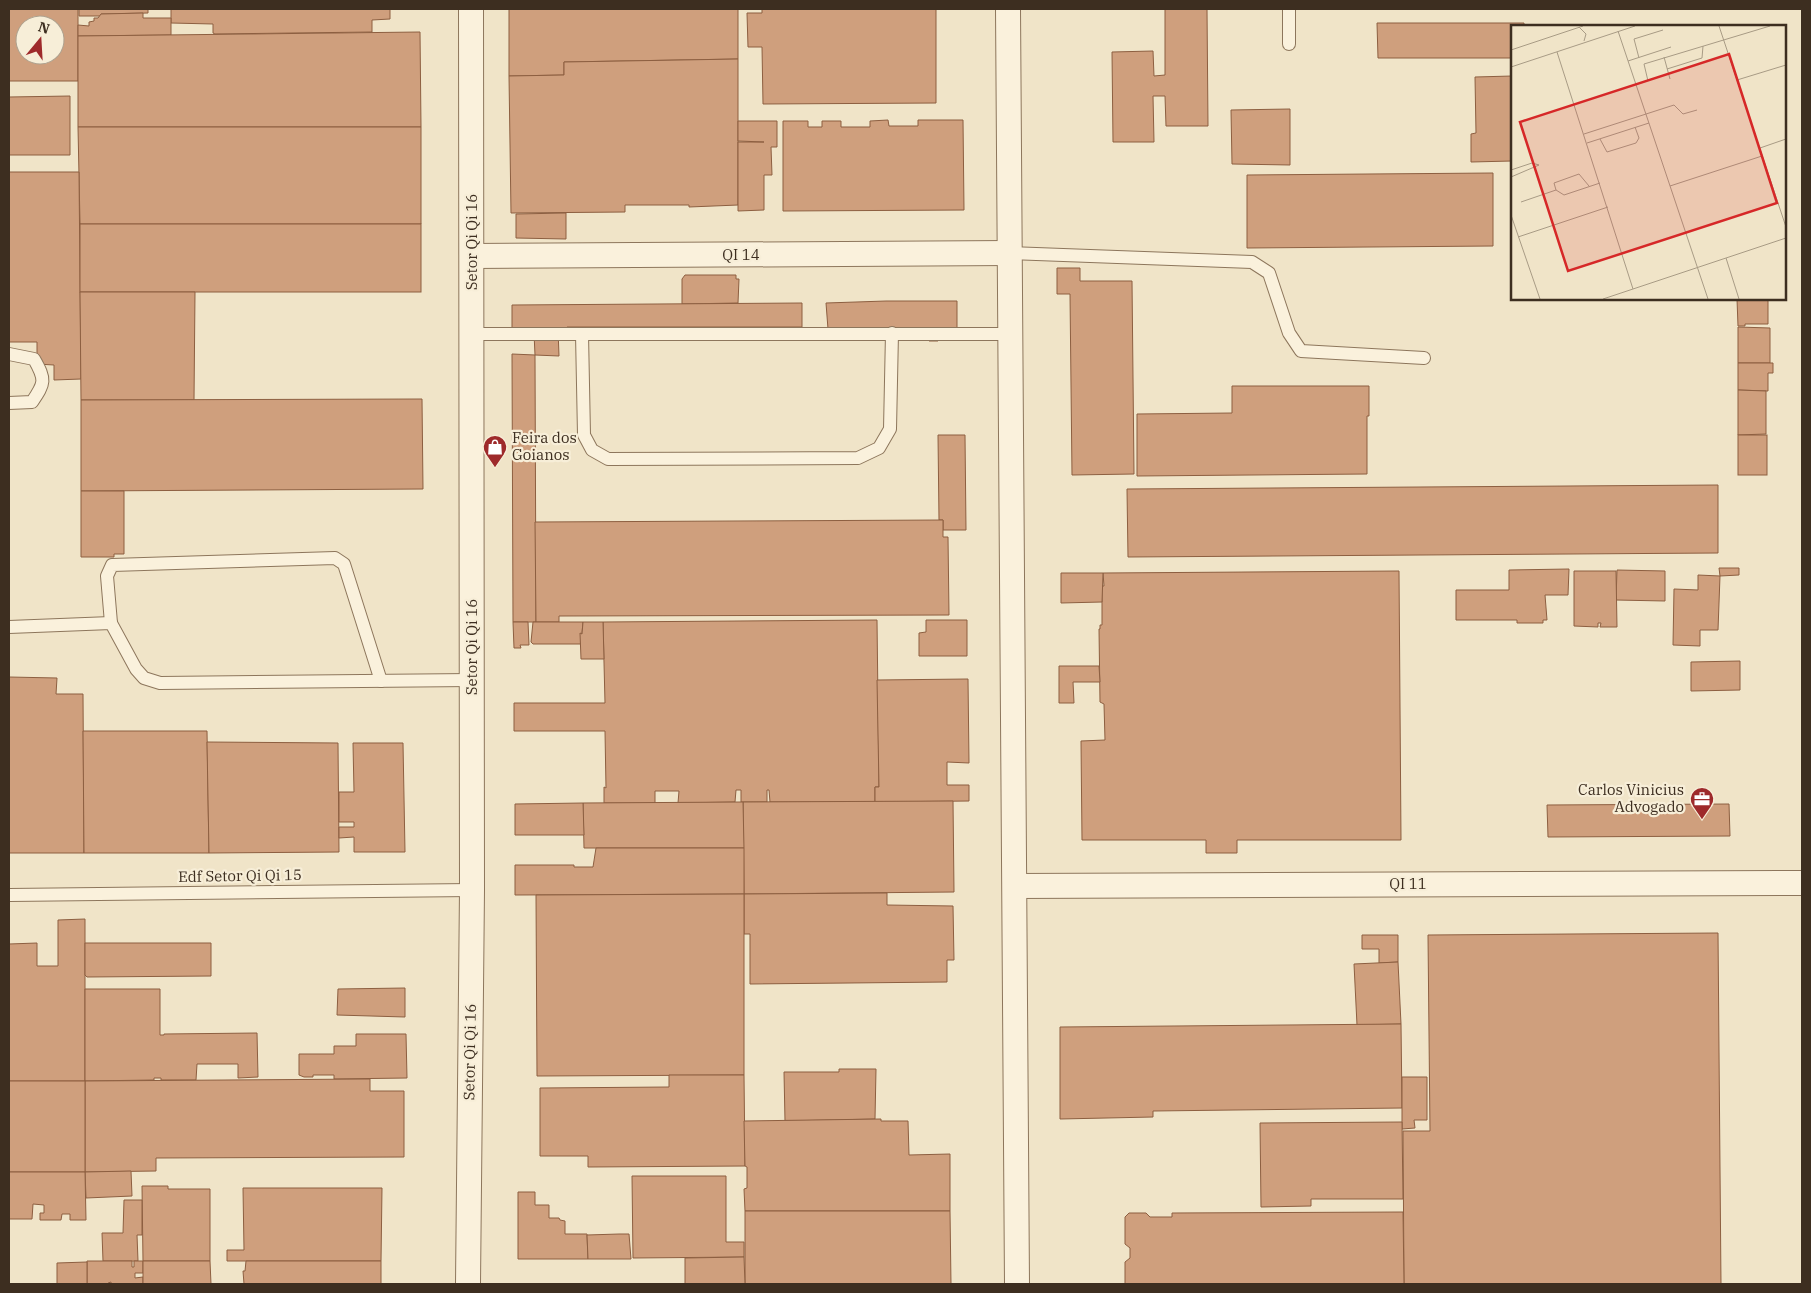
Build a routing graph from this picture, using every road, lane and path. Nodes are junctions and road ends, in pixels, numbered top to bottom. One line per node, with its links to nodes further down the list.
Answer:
1 (470, 9): 6 (street, Setor Qi Qi 16)
2 (1008, 9): 5 (street)
3 (1289, 9): 4 (lane)
4 (1289, 44)
5 (1010, 253): 6 (street, QI 14); 10 (street); 12 (lane)
6 (472, 256): 8 (street, Setor Qi Qi 16)
7 (892, 333): 9 (lane); 9 (lane); 10 (lane)
8 (472, 334): 9 (lane); 16 (street, Setor Qi Qi 16)
9 (582, 334)
10 (1010, 334): 19 (street)
11 (9, 354): 13 (lane)
12 (1424, 358)
13 (9, 403)
14 (111, 623): 15 (lane); 17 (lane); 17 (lane)
15 (9, 627)
16 (472, 680): 17 (lane); 20 (street, Setor Qi Qi 16)
17 (381, 681)
18 (1802, 883): 19 (street, QI 11)
19 (1014, 886): 23 (street)
20 (472, 890): 21 (lane, Edf Setor Qi Qi 15); 22 (street, Setor Qi Qi 16)
21 (9, 895)
22 (468, 1284)
23 (1017, 1284)

